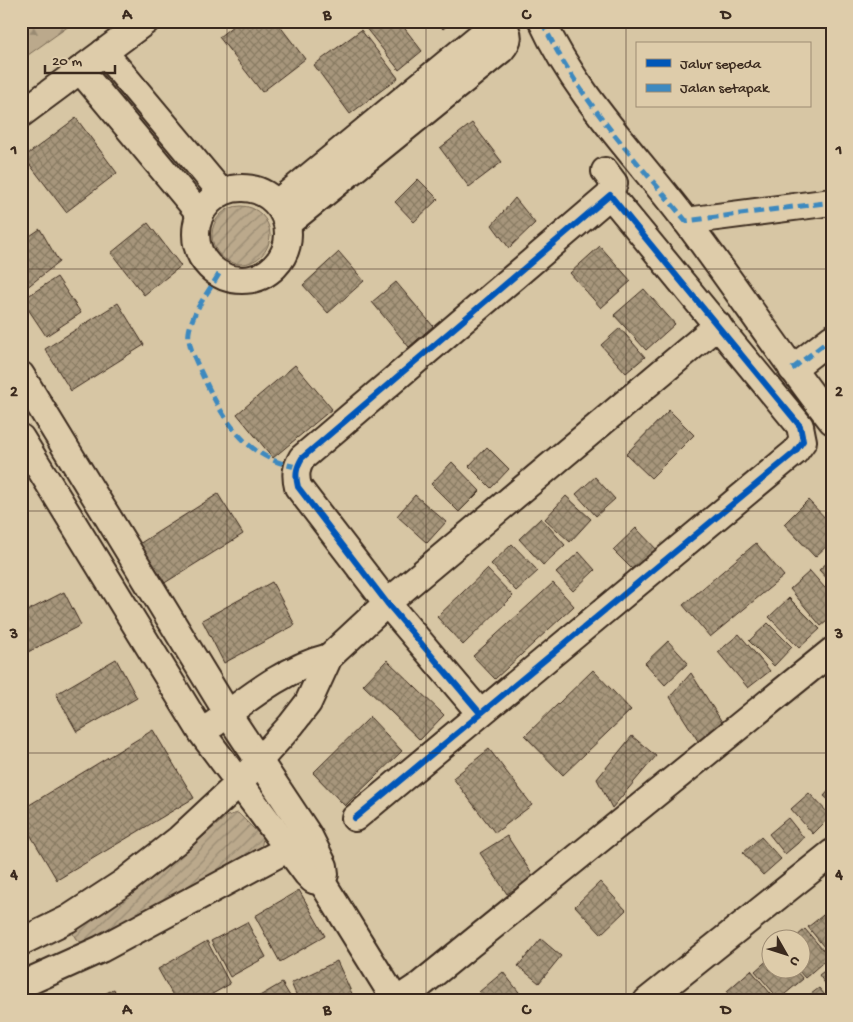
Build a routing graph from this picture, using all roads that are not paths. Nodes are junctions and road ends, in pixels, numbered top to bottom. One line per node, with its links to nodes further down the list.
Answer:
1 (146, 21): 3 (street)
2 (542, 21): 10 (street)
3 (104, 52): 4 (street); 6 (street)
4 (80, 70): 5 (street); 9 (street)
5 (21, 114)
6 (221, 192): 8 (street); 9 (street)
7 (832, 202): 10 (street)
8 (283, 213): 8 (street); 9 (street)
9 (200, 214)
10 (686, 221): 13 (street)
11 (718, 325): 17 (street); 17 (street); 20 (street)
12 (832, 338): 13 (street)
13 (792, 369): 15 (street)
14 (21, 375): 21 (street)
15 (832, 421)
16 (21, 438): 22 (street)
17 (387, 603): 19 (street); 20 (street)
18 (832, 651): 31 (street)
19 (329, 657): 21 (street); 23 (street)
20 (480, 713): 25 (street)
21 (228, 714): 22 (street); 23 (street)
22 (202, 733): 24 (street)
23 (259, 762): 24 (street); 26 (street)
24 (239, 783): 26 (street); 28 (street)
25 (355, 818)
26 (299, 843): 29 (street); 31 (street)
27 (832, 853): 32 (street)
28 (24, 934): 29 (street)
29 (49, 973): 30 (street)
30 (21, 985)
31 (396, 1001)
32 (647, 1001)

